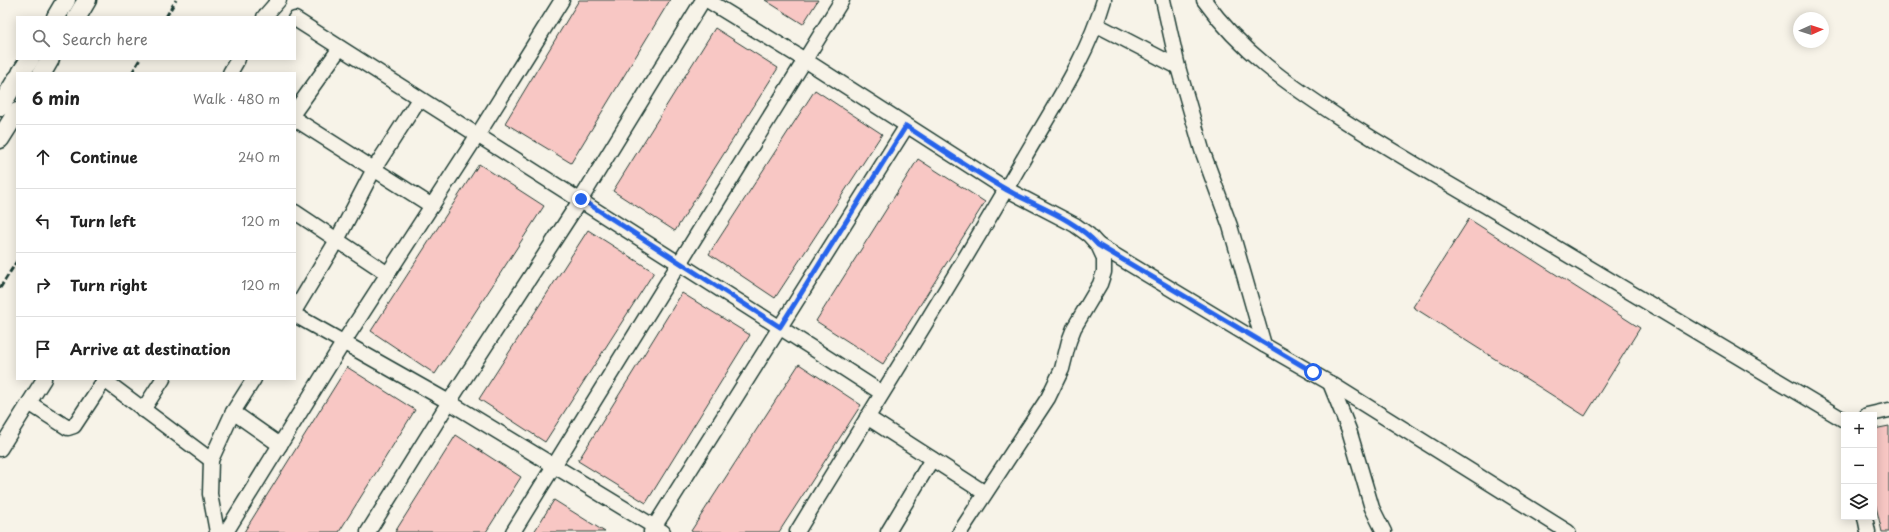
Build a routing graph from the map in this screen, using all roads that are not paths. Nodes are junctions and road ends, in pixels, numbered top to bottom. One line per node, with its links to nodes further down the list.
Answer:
1 (66, 0): 11 (main road)
2 (87, 0): 12 (main road)
3 (562, 0): 32 (street)
4 (703, 0): 36 (street)
5 (707, 0): 21 (street)
6 (842, 0): 21 (street)
7 (1104, 0): 16 (street)
8 (1163, 0): 22 (street)
9 (1204, 0): 62 (street)
10 (276, 3): 13 (street); 14 (street)
11 (57, 16)
12 (77, 16)
13 (265, 16)
14 (291, 16)
15 (296, 20): 17 (street)
16 (1097, 26): 22 (street); 35 (street)
17 (340, 48): 27 (street); 29 (street)
18 (29, 60): 23 (main road)
19 (49, 60): 24 (main road)
20 (237, 60): 25 (street)
21 (805, 60): 31 (street); 41 (street)
22 (1178, 67): 47 (street)
23 (22, 72)
24 (43, 72)
25 (231, 72)
26 (16, 81): 28 (main road)
27 (419, 99): 32 (street); 34 (street)
28 (5, 105): 33 (main road)
29 (296, 110)
30 (296, 120): 34 (street)
31 (906, 126): 35 (street); 45 (street)
32 (477, 136): 36 (street); 37 (street)
33 (0, 139)
34 (374, 169): 37 (street); 39 (street)
35 (1006, 190): 40 (street); 54 (street)
36 (581, 199): 41 (street); 55 (street)
37 (432, 206): 42 (street)
38 (296, 213): 39 (street)
39 (337, 240): 42 (street); 43 (street)
40 (1098, 245): 47 (street); 68 (street)
41 (679, 263): 45 (street); 67 (street)
42 (388, 274): 46 (street)
43 (296, 308)
44 (296, 316): 46 (street)
45 (780, 327): 54 (street); 70 (street)
46 (343, 343): 55 (street); 63 (street)
47 (1264, 345): 53 (street)
48 (43, 380): 56 (street)
49 (103, 380): 56 (street)
50 (105, 380): 57 (street)
51 (162, 380): 57 (street)
52 (253, 380): 59 (street)
53 (1330, 383): 78 (street); 79 (street)
54 (882, 393): 61 (street)
55 (449, 402): 67 (street); 73 (street)
56 (29, 403): 64 (street)
57 (143, 410): 66 (street)
58 (1889, 410): 60 (street)
59 (233, 412): 63 (street); 66 (street)
60 (1877, 413)
61 (867, 417): 65 (street); 75 (street)
62 (1841, 418)
63 (280, 445): 72 (street)
64 (0, 449)
65 (932, 459): 68 (street); 76 (street)
66 (211, 460): 71 (street)
67 (554, 466): 70 (street); 74 (street)
68 (985, 493): 77 (street)
69 (1866, 520): 80 (street)
70 (656, 530)
71 (217, 532)
72 (226, 532)
73 (368, 532)
74 (513, 532)
75 (797, 532)
76 (888, 532)
77 (960, 532)
78 (1384, 532)
79 (1568, 532)
80 (1868, 532)

